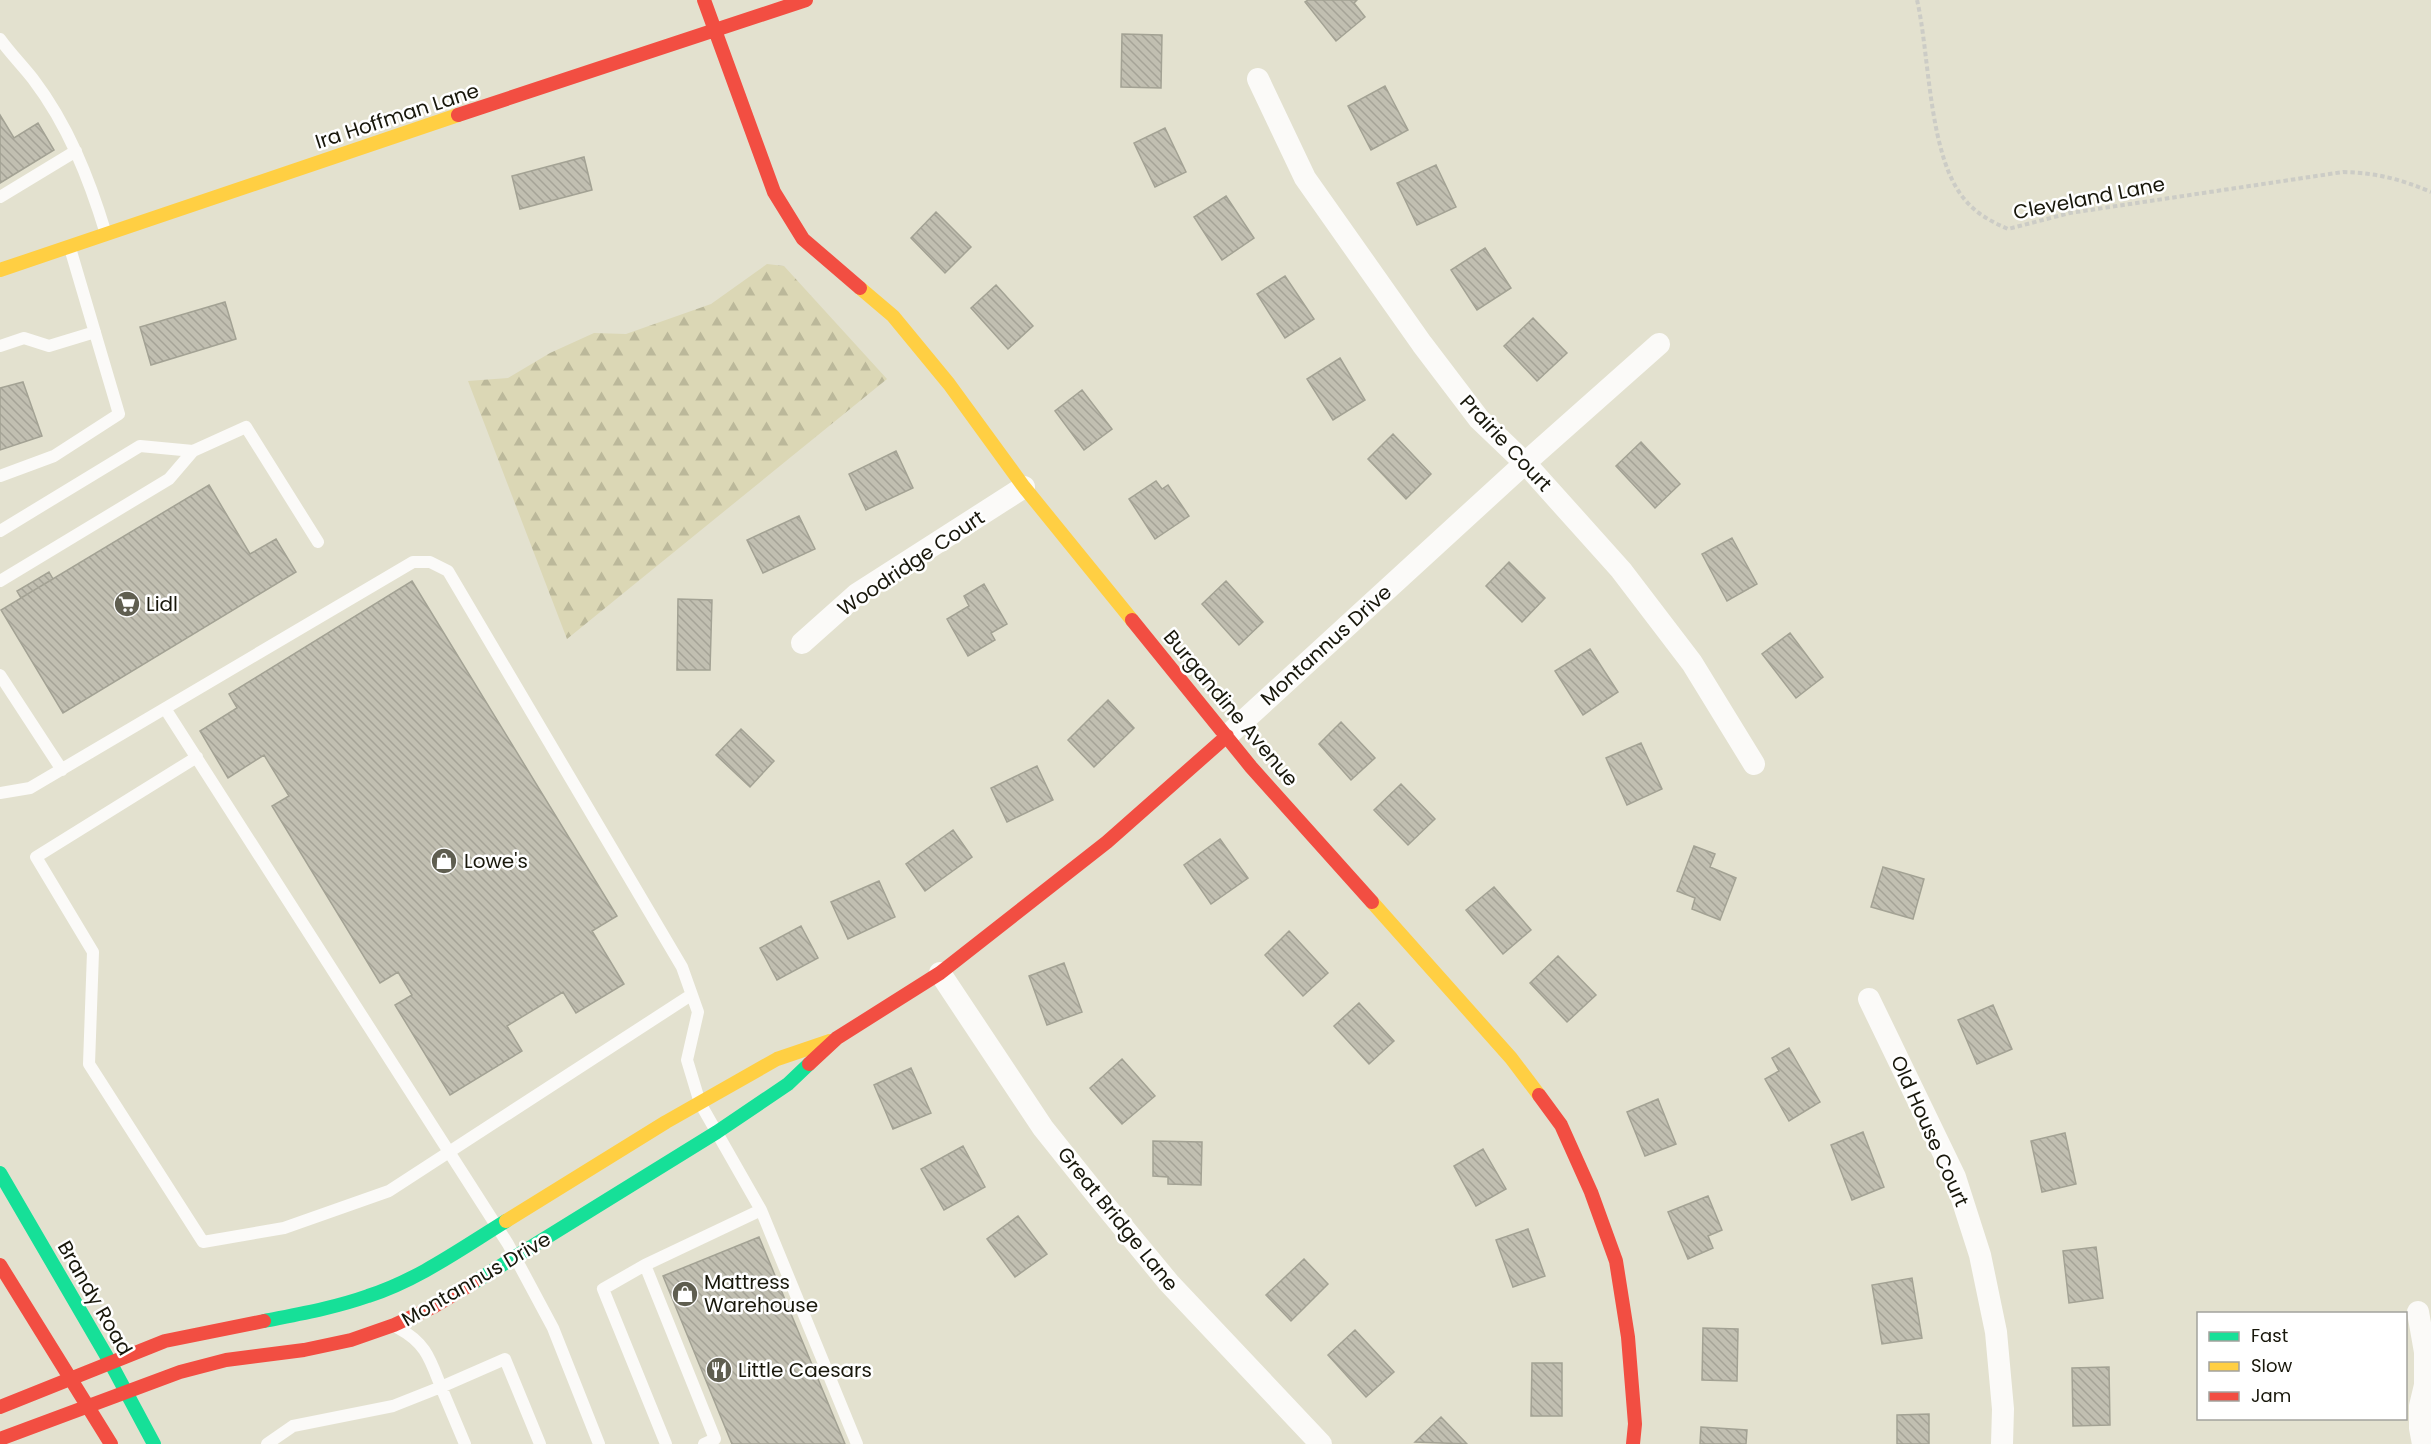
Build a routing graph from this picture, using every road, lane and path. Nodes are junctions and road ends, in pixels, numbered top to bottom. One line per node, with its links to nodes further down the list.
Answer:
1 (705, 0): 4 (street, Burgandine Avenue)
2 (806, 0): 4 (street, Ira Hoffman Lane)
3 (1917, 0): 8 (path, Cleveland Lane)
4 (714, 31): 10 (street, Ira Hoffman Lane); 19 (street, Burgandine Avenue)
5 (0, 39): 7 (lane)
6 (1258, 79): 17 (street, Prairie Court)
7 (76, 151): 9 (lane); 10 (lane)
8 (2431, 192)
9 (0, 197)
10 (106, 235): 11 (street, Ira Hoffman Lane)
11 (70, 247): 12 (street, Ira Hoffman Lane); 13 (lane)
12 (0, 270)
13 (95, 332): 15 (lane); 18 (lane)
14 (1659, 344): 17 (street, Montannus Drive)
15 (0, 346)
16 (193, 451): 20 (lane); 21 (lane); 22 (lane)
17 (1526, 463): 26 (street, Montannus Drive); 28 (street, Prairie Court)
18 (0, 476)
19 (1024, 487): 23 (street, Woodridge Court); 26 (street, Burgandine Avenue)
20 (0, 531)
21 (318, 542)
22 (0, 580)
23 (802, 643)
24 (0, 675): 29 (lane)
25 (166, 710): 27 (lane); 29 (lane); 32 (lane)
26 (1227, 736): 31 (street, Montannus Drive); 63 (street, Burgandine Avenue)
27 (197, 757): 37 (lane); 37 (lane)
28 (1754, 764)
29 (62, 770): 30 (lane)
30 (0, 793)
31 (940, 973): 34 (street, Montannus Drive); 62 (street, Great Bridge Lane)
32 (692, 994): 35 (lane); 37 (lane)
33 (1869, 999): 64 (street, Old House Court)
34 (837, 1038): 35 (street, Montannus Drive); 36 (street, Montannus Drive)
35 (700, 1103): 36 (lane); 40 (street, Montannus Drive)
36 (717, 1132): 39 (lane); 41 (street, Montannus Drive)
37 (449, 1152): 40 (lane)
38 (0, 1173): 46 (street, Brandy Road)
39 (761, 1210): 43 (lane); 61 (lane)
40 (497, 1226): 41 (lane); 46 (street, Montannus Drive)
41 (516, 1258): 45 (street, Montannus Drive); 59 (lane)
42 (0, 1265): 47 (street)
43 (645, 1265): 53 (lane); 60 (lane)
44 (2418, 1312): 65 (street)
45 (394, 1325): 48 (lane); 49 (street, Montannus Drive)
46 (110, 1362): 47 (street, Montannus Drive); 49 (street, Brandy Road)
47 (72, 1378): 50 (street, Montannus Drive); 51 (street)
48 (441, 1387): 56 (lane); 57 (lane); 58 (lane)
49 (127, 1393): 51 (street, Montannus Drive); 55 (street, Brandy Road)
50 (0, 1407)
51 (89, 1407): 52 (street, Montannus Drive); 54 (street)
52 (0, 1439)
53 (712, 1442)
54 (111, 1444)
55 (154, 1444)
56 (267, 1444)
57 (465, 1444)
58 (540, 1444)
59 (599, 1444)
60 (666, 1444)
61 (857, 1444)
62 (1321, 1444)
63 (1633, 1444)
64 (2002, 1444)
65 (2423, 1444)

